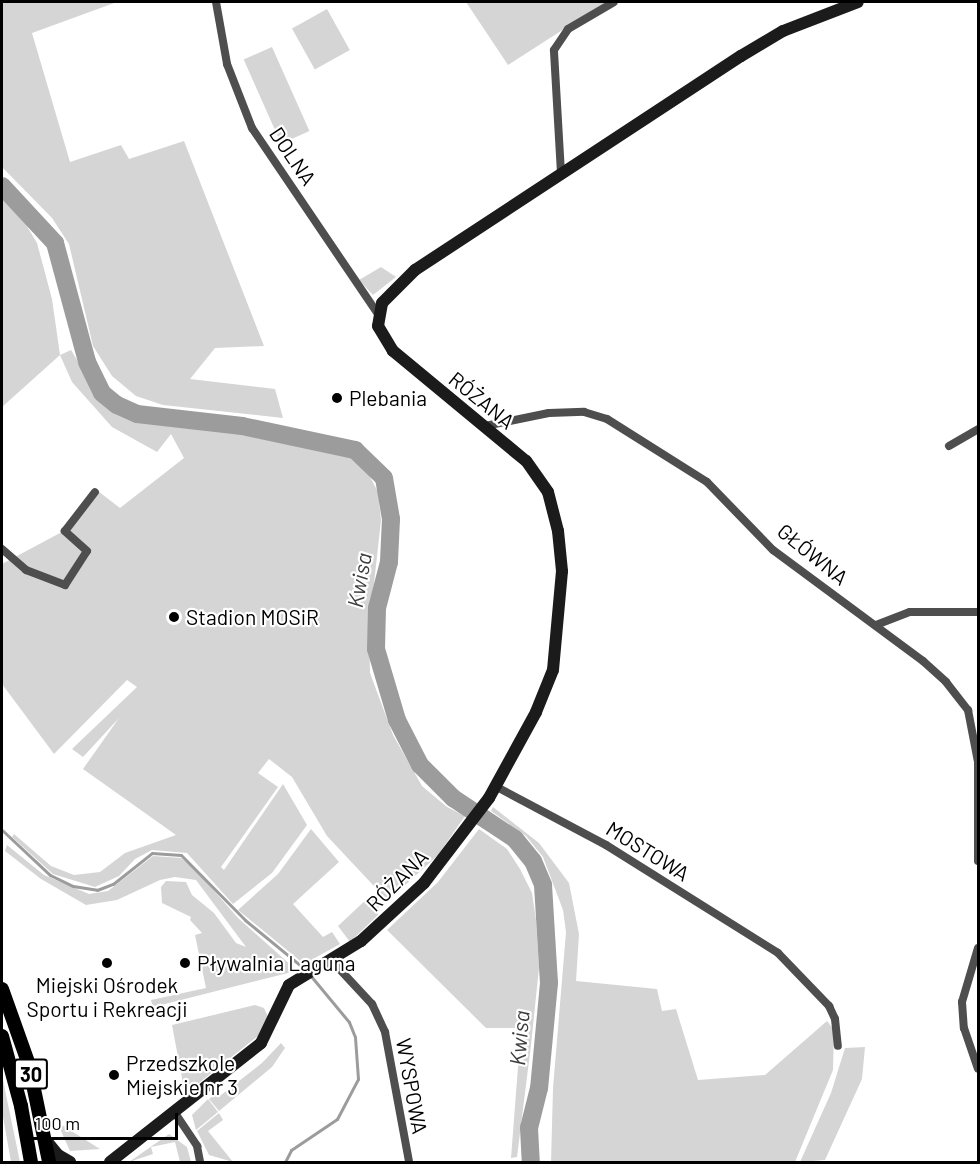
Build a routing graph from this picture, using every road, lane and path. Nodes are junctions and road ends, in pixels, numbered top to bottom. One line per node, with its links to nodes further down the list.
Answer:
1 (216, 2): 5 (street, DOLNA)
2 (614, 2): 4 (street)
3 (858, 2): 4 (street)
4 (561, 173): 5 (street)
5 (378, 314): 6 (street, RÓŻANA)
6 (485, 426): 12 (street, GŁÓWNA); 13 (street, RÓŻANA)
7 (978, 429): 8 (street)
8 (949, 446)
9 (94, 492): 10 (street)
10 (2, 549)
11 (978, 612): 12 (street)
12 (876, 625): 14 (street, GŁÓWNA)
13 (495, 786): 17 (street, RÓŻANA); 20 (street, MOSTOWA)
14 (977, 839): 15 (street, GŁÓWNA)
15 (978, 861)
16 (978, 948): 21 (street)
17 (332, 961): 22 (street, RÓŻANA); 31 (street, WYSPOWA)
18 (2, 989): 23 (main road, 30)
19 (2, 1036): 25 (main road, 30)
20 (838, 1046)
21 (978, 1069)
22 (175, 1113): 24 (street); 30 (street)
23 (44, 1138): 26 (main road, 30); 27 (street)
24 (124, 1149): 28 (street); 29 (street)
25 (31, 1162)
26 (49, 1162)
27 (70, 1162)
28 (98, 1162)
29 (110, 1162)
30 (200, 1162)
31 (409, 1162)

